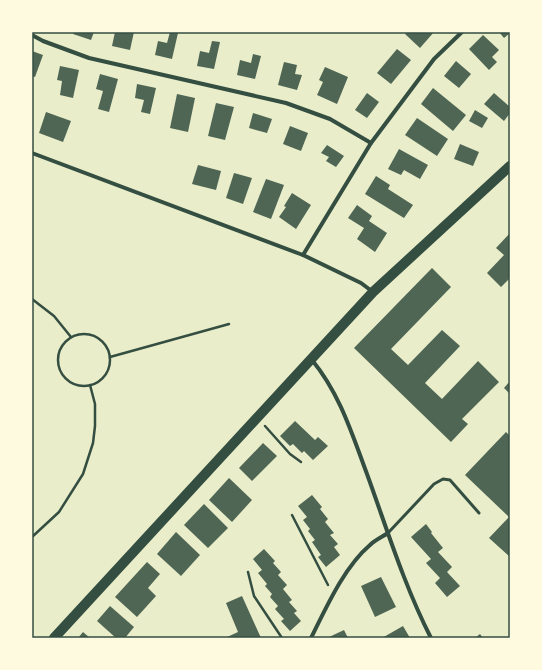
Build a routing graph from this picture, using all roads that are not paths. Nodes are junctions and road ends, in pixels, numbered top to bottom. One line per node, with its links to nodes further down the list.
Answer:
1 (462, 32): 3 (street)
2 (32, 35): 3 (street)
3 (371, 143): 6 (street)
4 (32, 153): 6 (street)
5 (510, 166): 7 (main road)
6 (303, 255): 7 (street)
7 (373, 292): 8 (main road)
8 (311, 360): 10 (street); 11 (main road)
9 (479, 513): 10 (lane)
10 (388, 534): 12 (street); 13 (street)
11 (54, 638)
12 (311, 638)
13 (431, 638)

